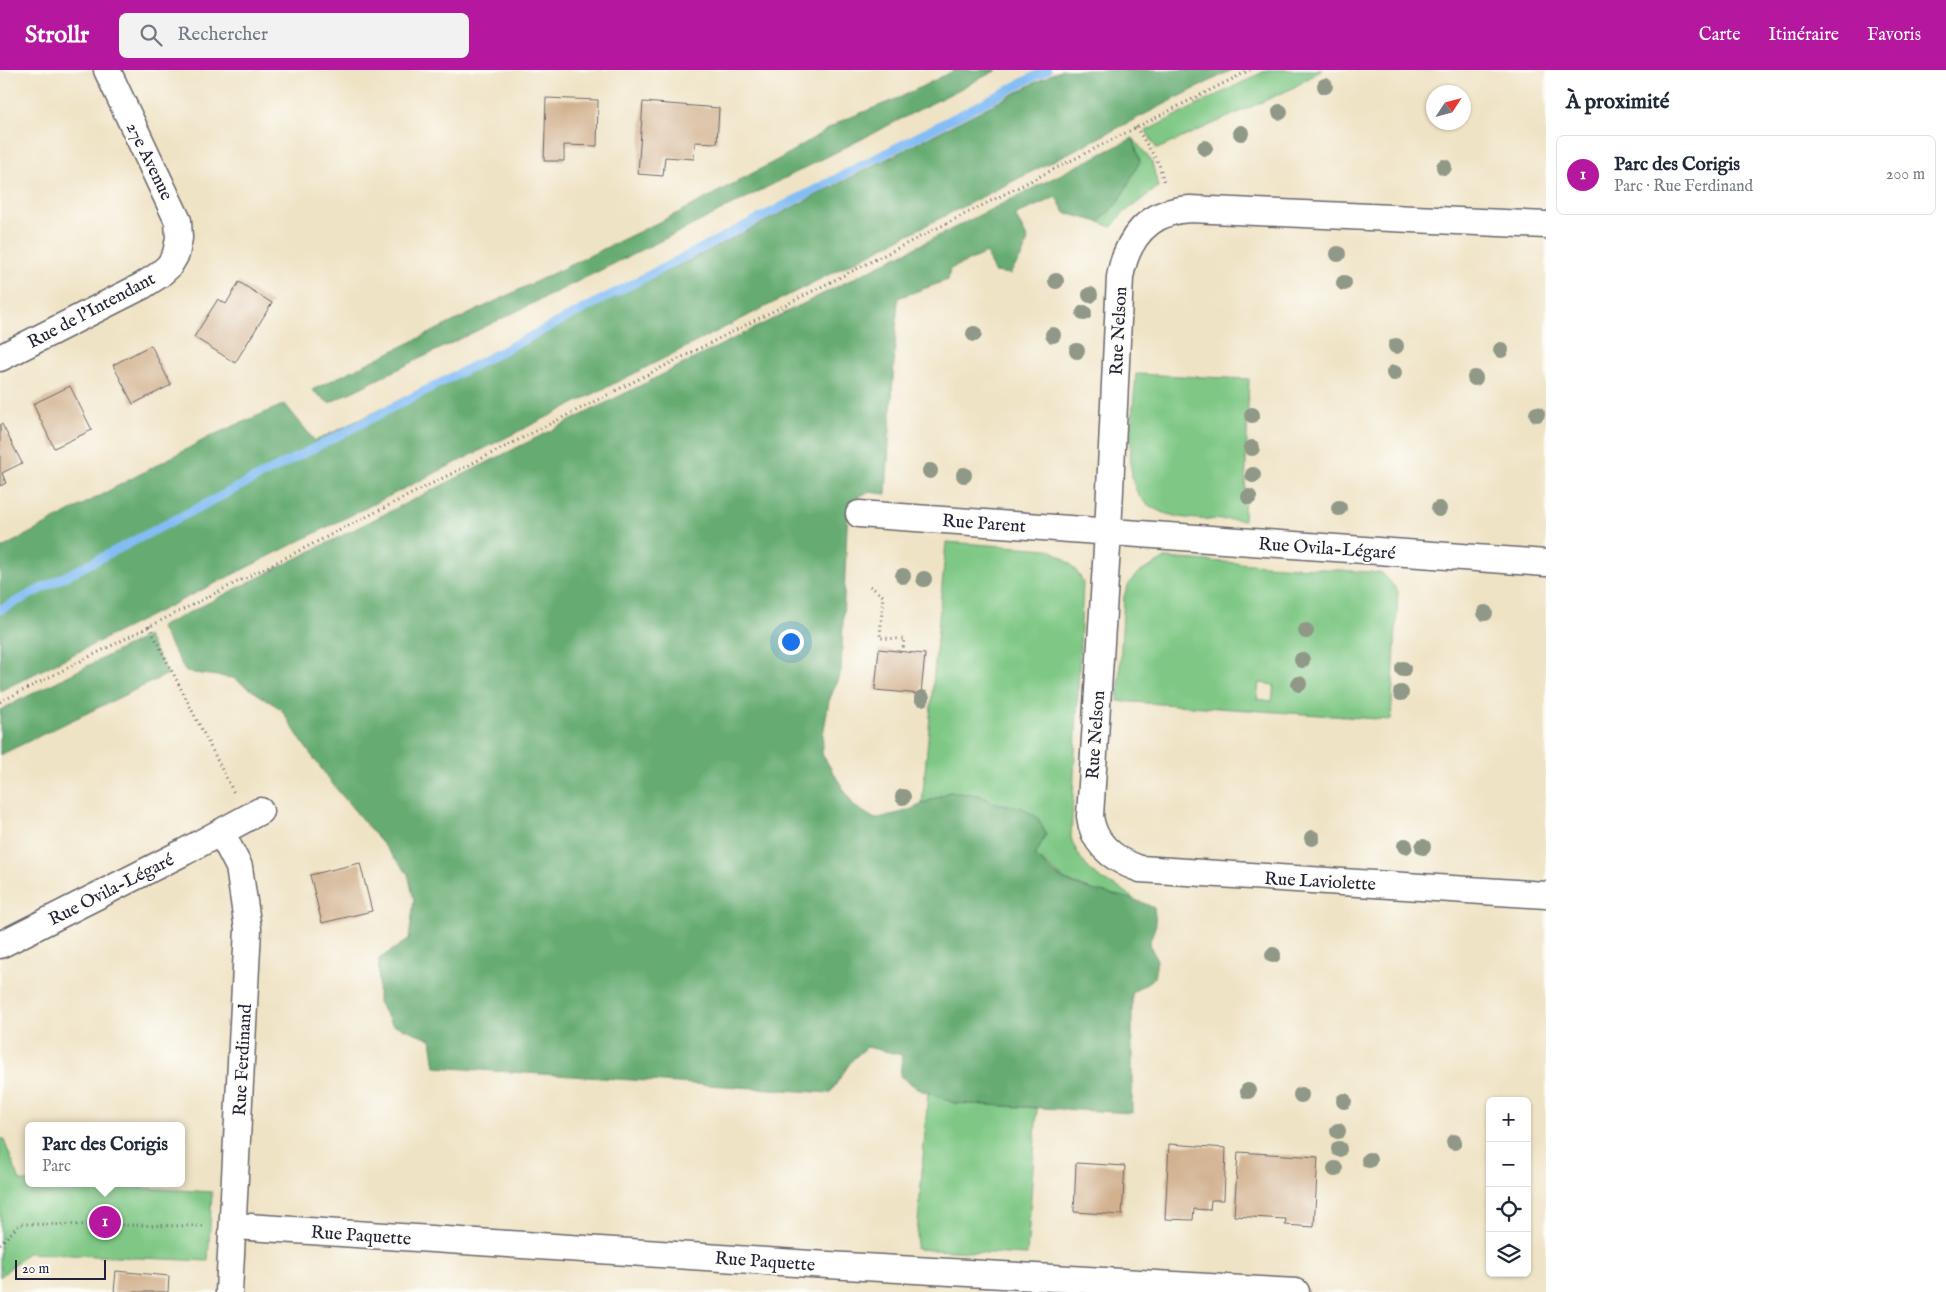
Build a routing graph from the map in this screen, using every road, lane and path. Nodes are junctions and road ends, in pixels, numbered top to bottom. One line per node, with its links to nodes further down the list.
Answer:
1 (107, 70): 6 (street, 27e Avenue)
2 (1250, 70): 3 (path)
3 (1136, 127): 4 (path); 12 (path)
4 (1164, 183)
5 (1546, 225): 9 (street, Rue Nelson)
6 (176, 254): 7 (street, Rue de l'Intendant)
7 (0, 358)
8 (859, 514): 9 (street, Rue Parent)
9 (1108, 532): 10 (street, Rue Ovila-Légaré); 17 (street, Rue Nelson)
10 (1546, 564)
11 (870, 586): 13 (path)
12 (149, 626): 14 (path); 15 (path)
13 (903, 651)
14 (0, 702)
15 (249, 805): 16 (street, Rue Ovila-Légaré)
16 (221, 832): 19 (street, Rue Ovila-Légaré); 20 (street, Rue Ferdinand)
17 (1101, 845): 18 (street, Rue Laviolette)
18 (1546, 895)
19 (0, 945)
20 (234, 1226): 21 (path); 22 (street, Rue Ferdinand); 23 (street, Rue Paquette)
21 (0, 1244)
22 (229, 1292)
23 (1296, 1292)

